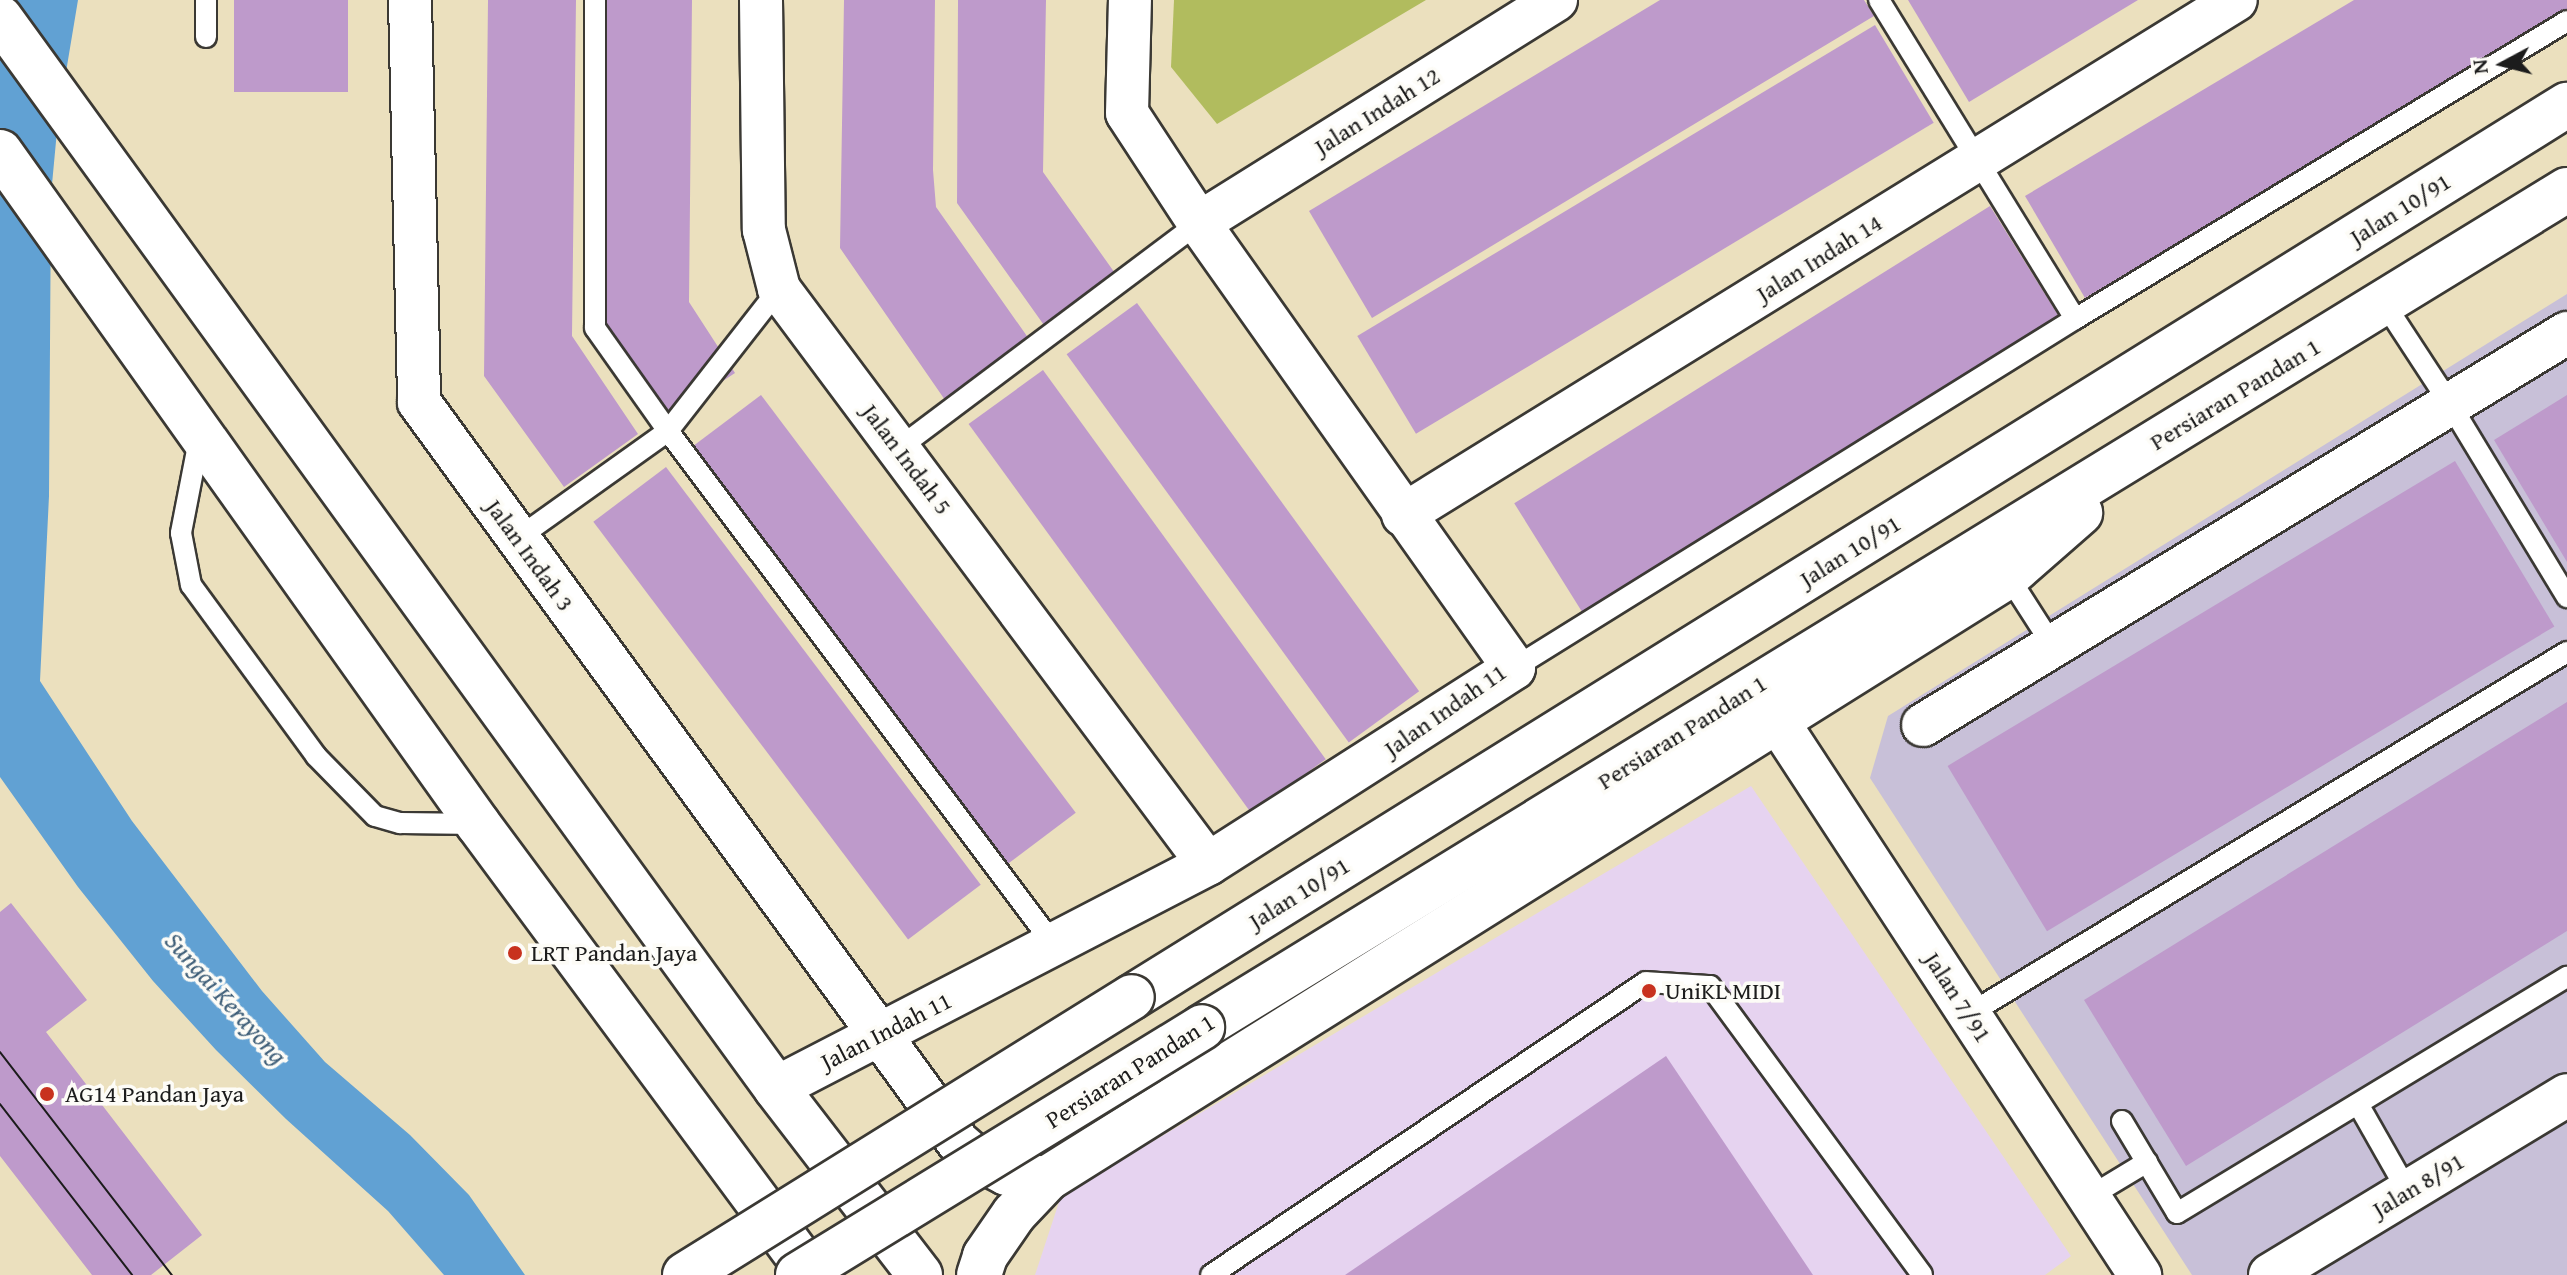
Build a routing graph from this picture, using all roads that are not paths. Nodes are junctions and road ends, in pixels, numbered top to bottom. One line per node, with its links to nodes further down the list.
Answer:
1 (206, 0): 11 (lane)
2 (410, 0): 27 (street, Jalan Indah 3)
3 (595, 0): 22 (lane)
4 (761, 0): 17 (street, Jalan Indah 5)
5 (1130, 0): 16 (street, Jalan Indah 11)
6 (1556, 0): 16 (street, Jalan Indah 12)
7 (1879, 0): 14 (lane)
8 (2236, 0): 14 (street, Jalan Indah 14)
9 (0, 18): 41 (main road)
10 (2567, 21): 19 (lane)
11 (206, 37)
12 (2567, 105): 49 (main road, Jalan 10/91, bridge)
13 (0, 152): 23 (main road)
14 (1977, 160): 19 (lane); 26 (street, Jalan Indah 14)
15 (2567, 190): 18 (main road, Persiaran Pandan 1)
16 (1199, 223): 25 (lane); 26 (street, Jalan Indah 11)
17 (779, 289): 22 (lane); 25 (street, Jalan Indah 5)
18 (2384, 303): 21 (lane); 24 (main road, Persiaran Pandan 1)
19 (2075, 319): 32 (lane)
20 (2567, 333): 21 (street)
21 (2450, 404): 29 (lane); 30 (street)
22 (668, 431): 27 (lane); 37 (lane)
23 (201, 432): 35 (main road); 35 (lane)
24 (2172, 432): 28 (main road); 50 (main road, Persiaran Pandan 1, bridge)
25 (899, 448): 36 (street, Jalan Indah 5)
26 (1403, 515): 32 (street, Jalan Indah 11)
27 (518, 538): 40 (street, Jalan Indah 3)
28 (2008, 576): 30 (lane); 33 (main road)
29 (2567, 597)
30 (2053, 646): 34 (street)
31 (2567, 652): 39 (lane)
32 (1514, 668): 36 (street, Jalan Indah 11)
33 (1776, 719): 39 (street, Jalan 7/91); 46 (main road)
34 (1923, 725)
35 (478, 824): 51 (main road)
36 (1208, 864): 37 (street, Jalan Indah 11)
37 (1054, 945): 40 (street, Jalan Indah 11)
38 (2567, 977): 43 (lane)
39 (1969, 1014): 48 (street, Jalan 7/91)
40 (879, 1033): 41 (street, Jalan Indah 11); 46 (street, Jalan Indah 3)
41 (776, 1088): 52 (main road)
42 (2567, 1095): 47 (street, Jalan 8/91)
43 (2358, 1104): 45 (lane); 47 (lane)
44 (2122, 1121): 45 (lane)
45 (2147, 1162): 48 (lane)
46 (1048, 1178): 53 (main road)
47 (2408, 1192): 57 (street, Jalan 8/91)
48 (2089, 1197): 56 (street, Jalan 7/91)
49 (685, 1275)
50 (798, 1275)
51 (812, 1275)
52 (920, 1275)
53 (979, 1275)
54 (1211, 1275): 55 (lane)
55 (1922, 1275)
56 (2140, 1275)
57 (2270, 1275)

